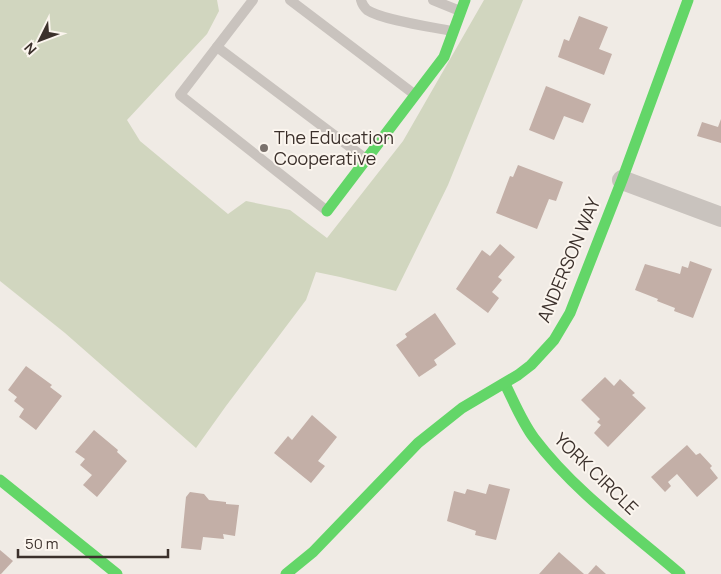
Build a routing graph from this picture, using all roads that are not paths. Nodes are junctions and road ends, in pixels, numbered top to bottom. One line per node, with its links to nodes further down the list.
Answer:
1 (290, 0): 10 (lane)
2 (362, 0): 8 (lane)
3 (433, 0): 7 (lane)
4 (465, 0): 7 (street)
5 (688, 0): 12 (street, ANDERSON WAY)
6 (250, 1): 9 (lane)
7 (460, 12): 8 (street)
8 (454, 32): 10 (street)
9 (217, 47): 11 (lane); 13 (lane)
10 (415, 95): 11 (street)
11 (366, 159): 13 (street)
12 (622, 180): 14 (street); 15 (street, ANDERSON WAY)
13 (327, 211)
14 (721, 217)
15 (505, 384): 18 (street, ANDERSON WAY); 19 (street, YORK CIRCLE)
16 (0, 480): 17 (street)
17 (117, 574)
18 (286, 574)
19 (680, 574)

